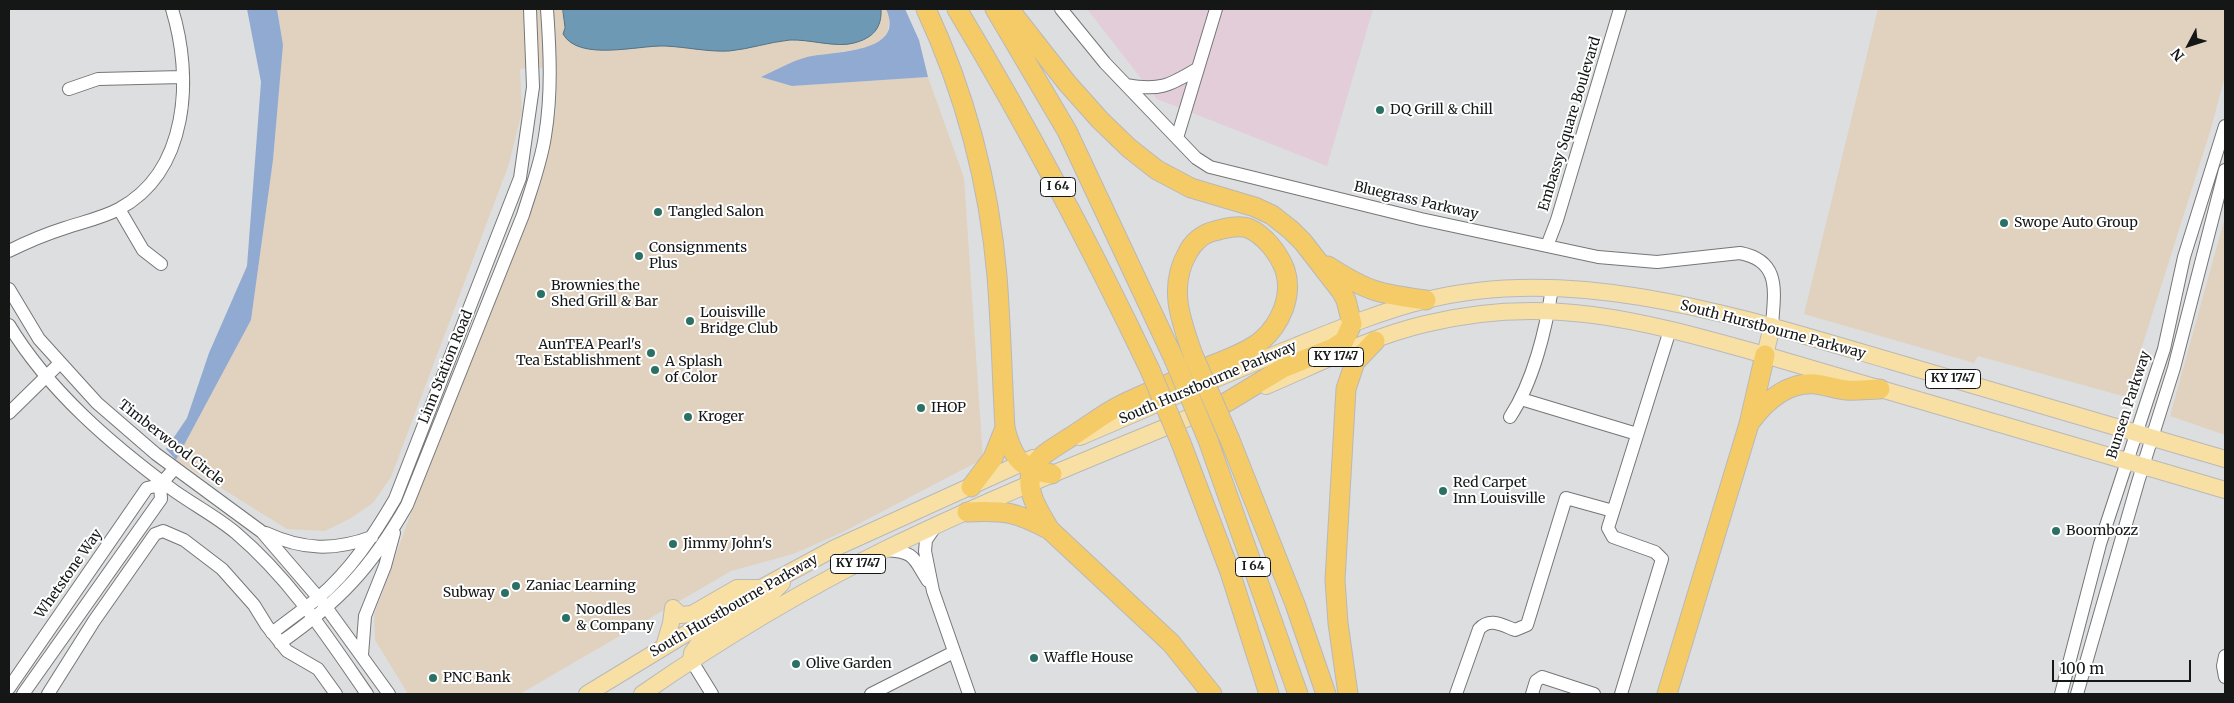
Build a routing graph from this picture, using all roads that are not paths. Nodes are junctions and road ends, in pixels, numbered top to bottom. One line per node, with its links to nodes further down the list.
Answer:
1 (172, 9): 12 (street)
2 (530, 9): 61 (street, Linn Station Road)
3 (547, 9): 57 (street, Linn Station Road)
4 (926, 9): 41 (highway)
5 (957, 9): 96 (highway, I 64, bridge)
6 (995, 9): 97 (highway, I 64, bridge)
7 (1009, 9): 21 (highway)
8 (1061, 9): 13 (street, Bluegrass Parkway)
9 (1216, 9): 11 (street)
10 (1620, 9): 19 (street, Embassy Square Boulevard)
11 (1197, 69): 13 (street); 16 (street)
12 (182, 77): 14 (street); 18 (street)
13 (1126, 85): 16 (street, Bluegrass Parkway)
14 (69, 89)
15 (2225, 126): 42 (street, Bunsen Parkway)
16 (1177, 138): 19 (street, Bluegrass Parkway)
17 (2225, 170): 44 (street)
18 (119, 208): 20 (street); 22 (street)
19 (1547, 246): 29 (street, Bluegrass Parkway)
20 (9, 251)
21 (1316, 258): 25 (highway); 27 (highway)
22 (161, 264)
23 (1552, 288): 25 (main road, South Hurstbourne Parkway / KY 1747); 26 (street); 29 (main road, South Hurstbourne Parkway / KY 1747)
24 (9, 289): 33 (street, Timberwood Circle)
25 (1426, 300): 27 (main road, South Hurstbourne Parkway / KY 1747)
26 (1549, 310): 30 (main road, South Hurstbourne Parkway / KY 1747); 31 (main road, South Hurstbourne Parkway / KY 1747); 36 (street)
27 (1352, 324): 37 (highway); 45 (main road, South Hurstbourne Parkway / KY 1747)
28 (9, 325): 34 (street)
29 (1772, 326): 32 (main road); 42 (main road, South Hurstbourne Parkway / KY 1747)
30 (1670, 330): 32 (main road, South Hurstbourne Parkway / KY 1747); 43 (street)
31 (1375, 340): 37 (main road, South Hurstbourne Parkway / KY 1747); 99 (highway)
32 (1765, 355): 35 (main road, South Hurstbourne Parkway / KY 1747); 40 (highway)
33 (60, 363): 34 (street); 49 (street, Timberwood Circle)
34 (46, 378): 38 (street); 52 (street)
35 (1880, 389): 40 (highway); 47 (main road, South Hurstbourne Parkway / KY 1747)
36 (1521, 399): 39 (street); 43 (street)
37 (1227, 402): 51 (main road, South Hurstbourne Parkway / KY 1747)
38 (9, 413)
39 (1510, 417)
40 (1748, 424): 104 (highway)
41 (1005, 428): 50 (highway); 53 (highway)
42 (2135, 432): 44 (main road, South Hurstbourne Parkway / KY 1747); 47 (street, Bunsen Parkway)
43 (1637, 434): 55 (street)
44 (2152, 438): 46 (main road, South Hurstbourne Parkway / KY 1747); 48 (street)
45 (1049, 451): 50 (highway); 98 (highway, bridge)
46 (2225, 459)
47 (2126, 461): 48 (main road, South Hurstbourne Parkway / KY 1747); 105 (street, Bunsen Parkway)
48 (2142, 466): 54 (main road, South Hurstbourne Parkway / KY 1747); 106 (street)
49 (175, 468): 52 (street, Whetstone Way); 60 (street, Timberwood Circle)
50 (1028, 472): 51 (highway); 53 (main road, South Hurstbourne Parkway / KY 1747); 56 (main road, South Hurstbourne Parkway / KY 1747); 59 (highway)
51 (1052, 474)
52 (161, 484): 69 (street); 76 (street, Whetstone Way); 79 (street, Whetstone Way)
53 (971, 487): 62 (main road, South Hurstbourne Parkway / KY 1747)
54 (2225, 490)
55 (1613, 511): 100 (street); 103 (street)
56 (967, 512): 58 (main road, South Hurstbourne Parkway / KY 1747); 59 (highway)
57 (397, 524): 70 (street, Linn Station Road); 75 (street)
58 (935, 526): 63 (main road, South Hurstbourne Parkway / KY 1747); 66 (street)
59 (1050, 530): 95 (highway)
60 (262, 532): 61 (street); 68 (street, Timberwood Circle)
61 (372, 537): 68 (street, Linn Station Road)
62 (835, 548): 64 (main road, South Hurstbourne Parkway / KY 1747); 65 (main road)
63 (886, 550): 65 (main road, South Hurstbourne Parkway / KY 1747); 66 (street)
64 (794, 570): 67 (main road, South Hurstbourne Parkway / KY 1747); 78 (main road)
65 (822, 583): 78 (main road, South Hurstbourne Parkway / KY 1747)
66 (932, 586): 74 (street)
67 (761, 588): 73 (main road, South Hurstbourne Parkway / KY 1747); 73 (main road)
68 (318, 597): 69 (street, Linn Station Road); 70 (street, Timberwood Circle)
69 (306, 607): 71 (street); 72 (street, Linn Station Road)
70 (327, 608): 71 (street, Linn Station Road); 75 (street)
71 (315, 618): 72 (street, Linn Station Road); 88 (street)
72 (276, 638): 80 (street); 87 (street)
73 (664, 647): 90 (main road, South Hurstbourne Parkway / KY 1747)
74 (954, 652): 93 (street); 94 (street)
75 (362, 655): 89 (street)
76 (30, 656): 79 (street); 82 (street, Whetstone Way)
77 (2225, 656): 81 (street)
78 (692, 660): 91 (main road, South Hurstbourne Parkway / KY 1747); 92 (street)
79 (43, 664): 80 (street); 84 (street, Whetstone Way)
80 (62, 675): 86 (street)
81 (2225, 676)
82 (17, 677): 83 (street, Whetstone Way); 84 (street)
83 (9, 688)
84 (26, 690): 85 (street)
85 (42, 694)
86 (48, 694)
87 (336, 694)
88 (367, 694)
89 (389, 694)
90 (587, 694)
91 (642, 694)
92 (712, 694)
93 (870, 694)
94 (969, 694)
95 (1212, 694)
96 (1269, 694)
97 (1298, 694)
98 (1326, 694)
99 (1348, 694)
100 (1456, 694)
101 (1532, 694): 102 (street)
102 (1594, 694)
103 (1621, 694)
104 (1667, 694)
105 (2061, 694)
106 (2077, 694)

